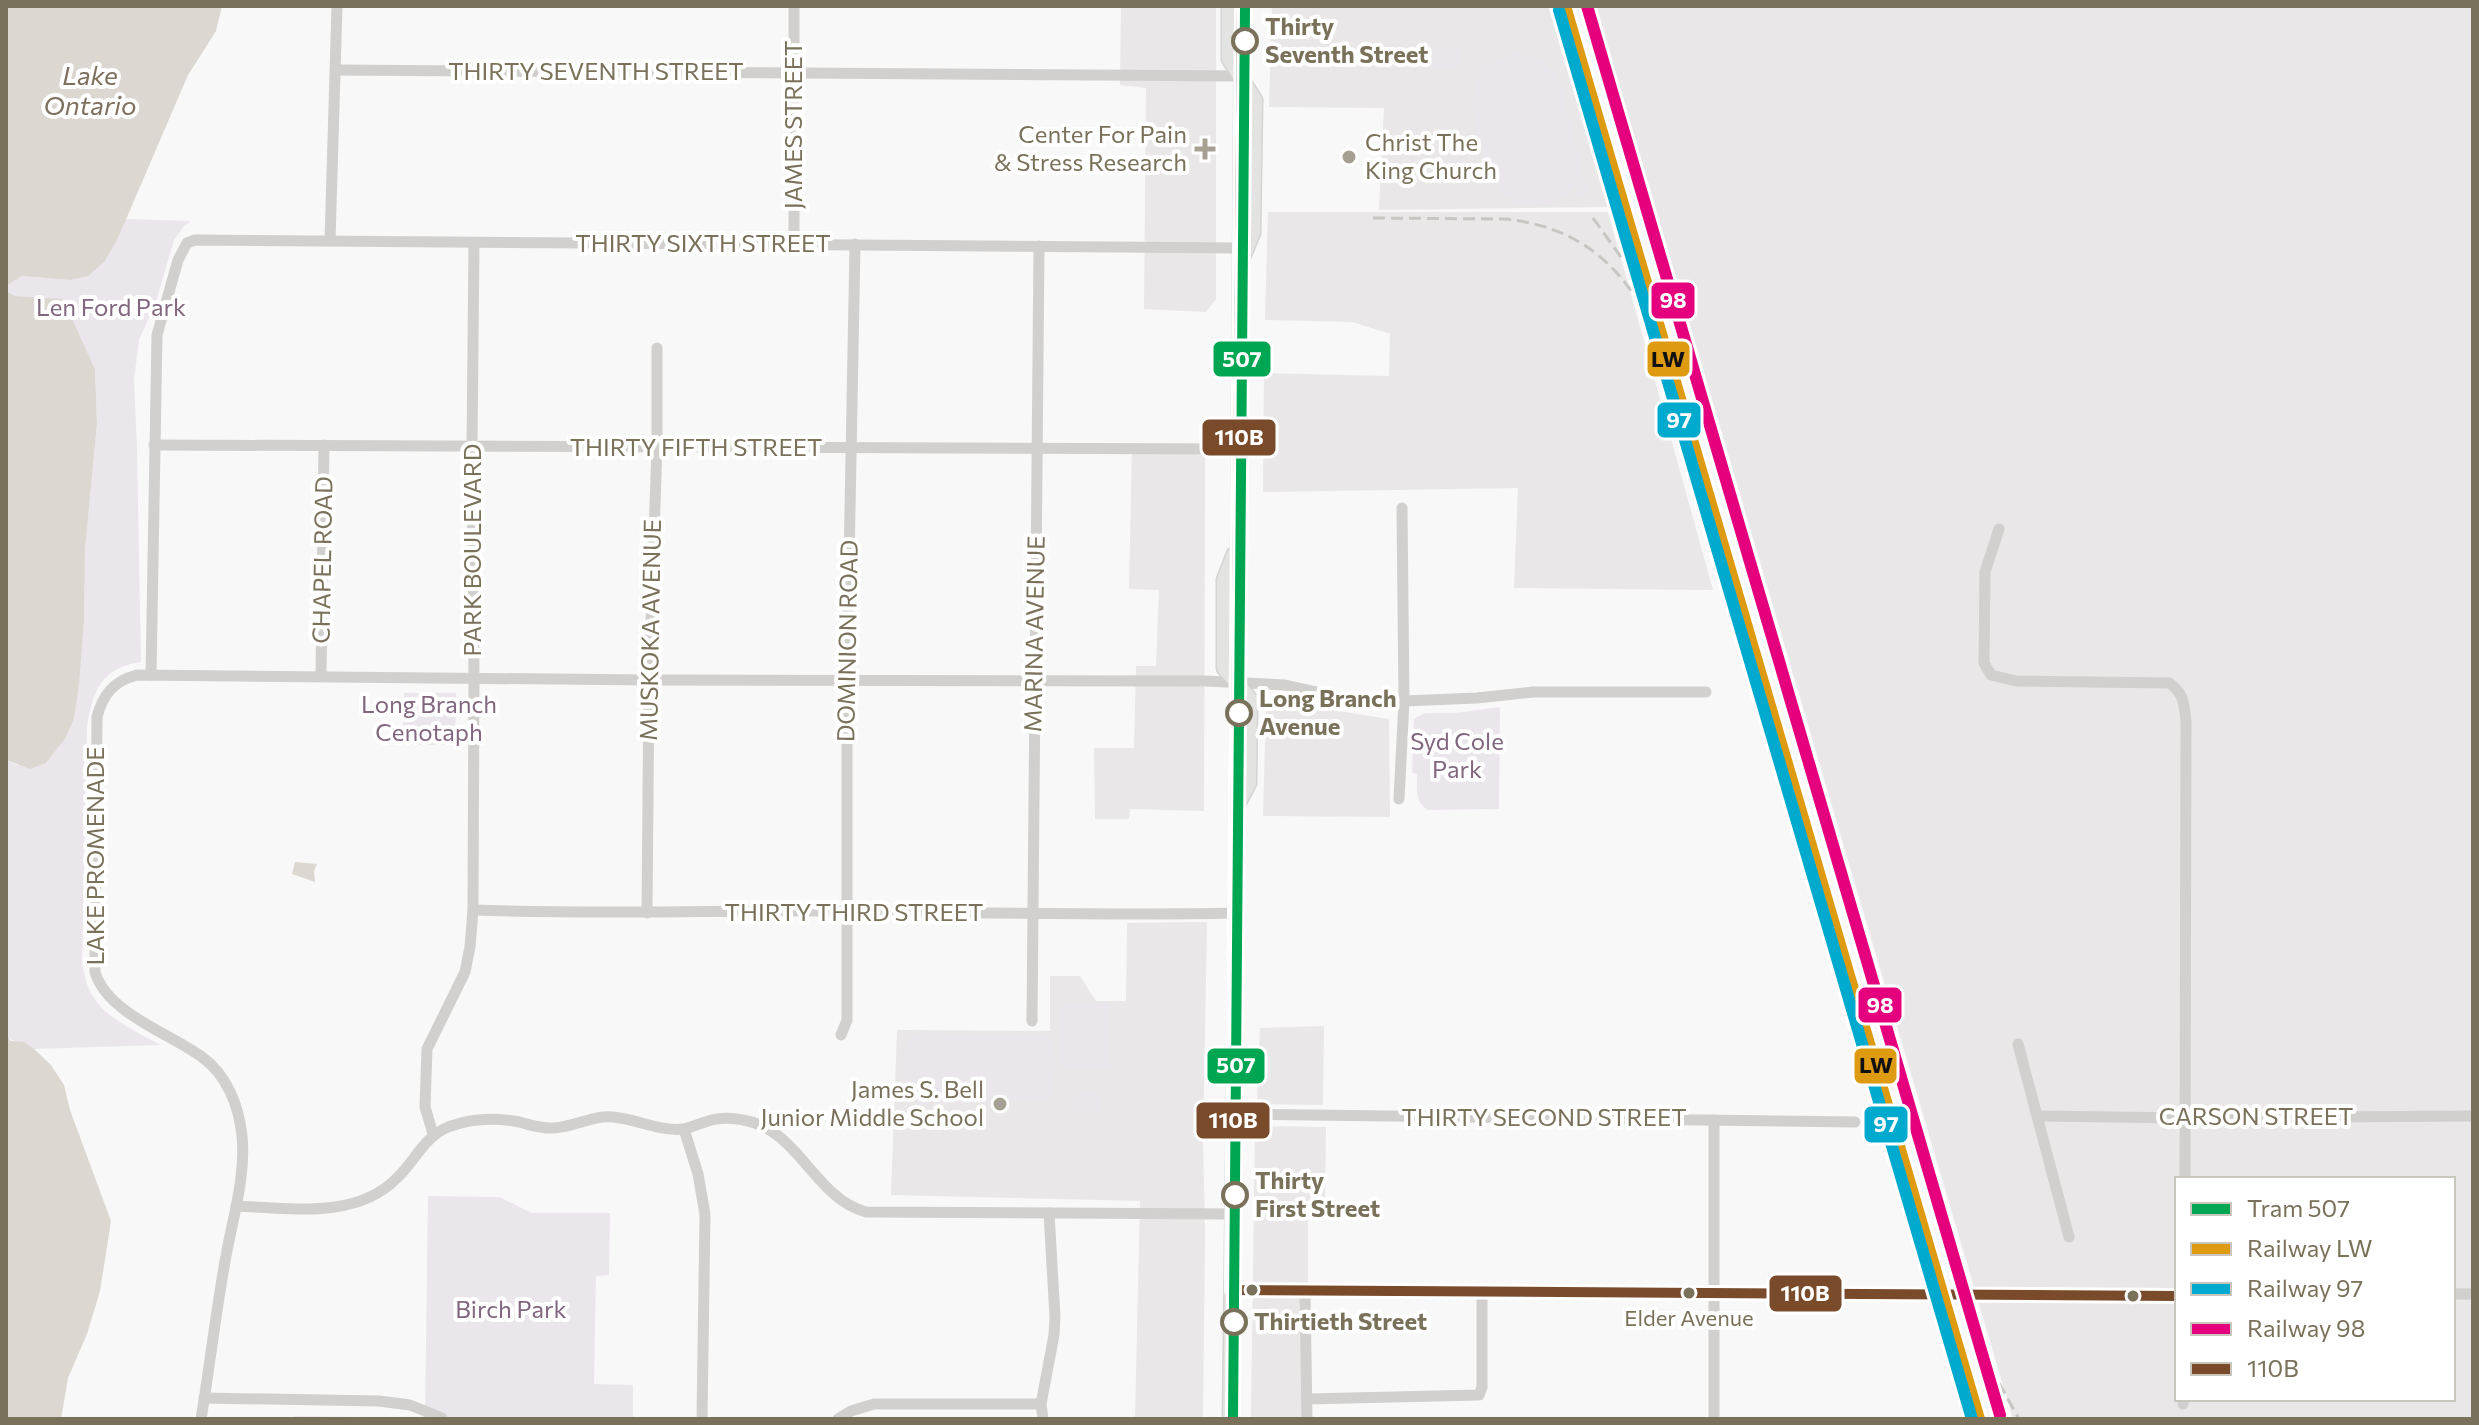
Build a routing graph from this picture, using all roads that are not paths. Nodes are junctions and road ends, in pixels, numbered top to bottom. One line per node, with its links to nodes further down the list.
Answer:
1 (337, 6): 5 (street)
2 (794, 6): 6 (street, JAMES STREET)
3 (1229, 6): 7 (main road)
4 (1242, 6): 7 (main road)
5 (336, 70): 6 (street, THIRTY SEVENTH STREET); 8 (street)
6 (794, 73): 7 (street, THIRTY SEVENTH STREET); 11 (street, JAMES STREET)
7 (1241, 76): 13 (main road); 14 (main road)
8 (330, 241): 9 (street, THIRTY SIXTH STREET); 16 (street, THIRTY SIXTH STREET)
9 (474, 243): 11 (street, THIRTY SIXTH STREET); 18 (street, PARK BOULEVARD)
10 (855, 244): 11 (street, THIRTY SIXTH STREET); 12 (street, THIRTY SIXTH STREET); 20 (street, DOMINION ROAD)
11 (794, 245)
12 (1039, 246): 13 (street, THIRTY SIXTH STREET); 21 (street, MARINA AVENUE)
13 (1239, 248): 14 (main road)
14 (1239, 265): 22 (main road)
15 (657, 348): 19 (street, MUSKOKA AVENUE)
16 (154, 445): 17 (street, THIRTY FIFTH STREET); 25 (street)
17 (324, 445): 18 (street, THIRTY FIFTH STREET); 26 (street, CHAPEL ROAD)
18 (472, 447): 19 (street, THIRTY FIFTH STREET); 27 (street, PARK BOULEVARD)
19 (657, 447): 20 (street, THIRTY FIFTH STREET); 28 (street, MUSKOKA AVENUE)
20 (851, 448): 21 (street, THIRTY FIFTH STREET); 29 (street, DOMINION ROAD)
21 (1038, 449): 22 (street, THIRTY FIFTH STREET); 30 (street, MARINA AVENUE)
22 (1237, 449): 31 (main road)
23 (1402, 508): 33 (street)
24 (1999, 529): 46 (street)
25 (151, 675): 26 (street); 52 (street, LAKE PROMENADE)
26 (321, 676): 27 (street)
27 (474, 677): 28 (street); 35 (street, PARK BOULEVARD)
28 (649, 680): 29 (street); 37 (street, MUSKOKA AVENUE)
29 (847, 680): 30 (street); 36 (street, DOMINION ROAD)
30 (1033, 682): 31 (street); 39 (street, MARINA AVENUE)
31 (1237, 682): 33 (street); 38 (main road)
32 (1706, 692): 33 (street)
33 (1404, 701): 34 (street)
34 (1399, 799)
35 (473, 910): 37 (street, THIRTY THIRD STREET); 50 (street, PARK BOULEVARD)
36 (848, 911): 37 (street, THIRTY THIRD STREET); 39 (street, THIRTY THIRD STREET); 41 (street, DOMINION ROAD)
37 (647, 913)
38 (1236, 913): 39 (street, THIRTY THIRD STREET); 43 (main road)
39 (1033, 915): 40 (street, MARINA AVENUE)
40 (1032, 1021)
41 (841, 1035)
42 (2018, 1044): 44 (street)
43 (1234, 1114): 47 (street, THIRTY SECOND STREET); 54 (main road)
44 (2039, 1116): 46 (street, CARSON STREET); 55 (street)
45 (2473, 1116): 46 (street, CARSON STREET)
46 (2186, 1118): 51 (street)
47 (1714, 1120): 48 (street, THIRTY SECOND STREET); 58 (street)
48 (1855, 1122)
49 (684, 1129): 50 (street); 53 (street); 66 (street)
50 (433, 1134): 52 (street)
51 (2185, 1177)
52 (236, 1206): 61 (street, LAKE PROMENADE)
53 (1049, 1213): 54 (street); 63 (street)
54 (1233, 1214): 56 (main road)
55 (2069, 1237)
56 (1232, 1290): 57 (street); 69 (main road)
57 (1305, 1290): 59 (street); 62 (street)
58 (1713, 1291): 59 (street); 60 (street); 71 (street)
59 (1482, 1292): 62 (street)
60 (2175, 1296)
61 (204, 1398): 64 (street); 65 (street, LAKE PROMENADE)
62 (1307, 1399): 70 (street)
63 (1041, 1404): 67 (street); 68 (street)
64 (442, 1418)
65 (201, 1419)
66 (702, 1419)
67 (838, 1419)
68 (1043, 1419)
69 (1230, 1419)
70 (1307, 1419)
71 (1714, 1419)

